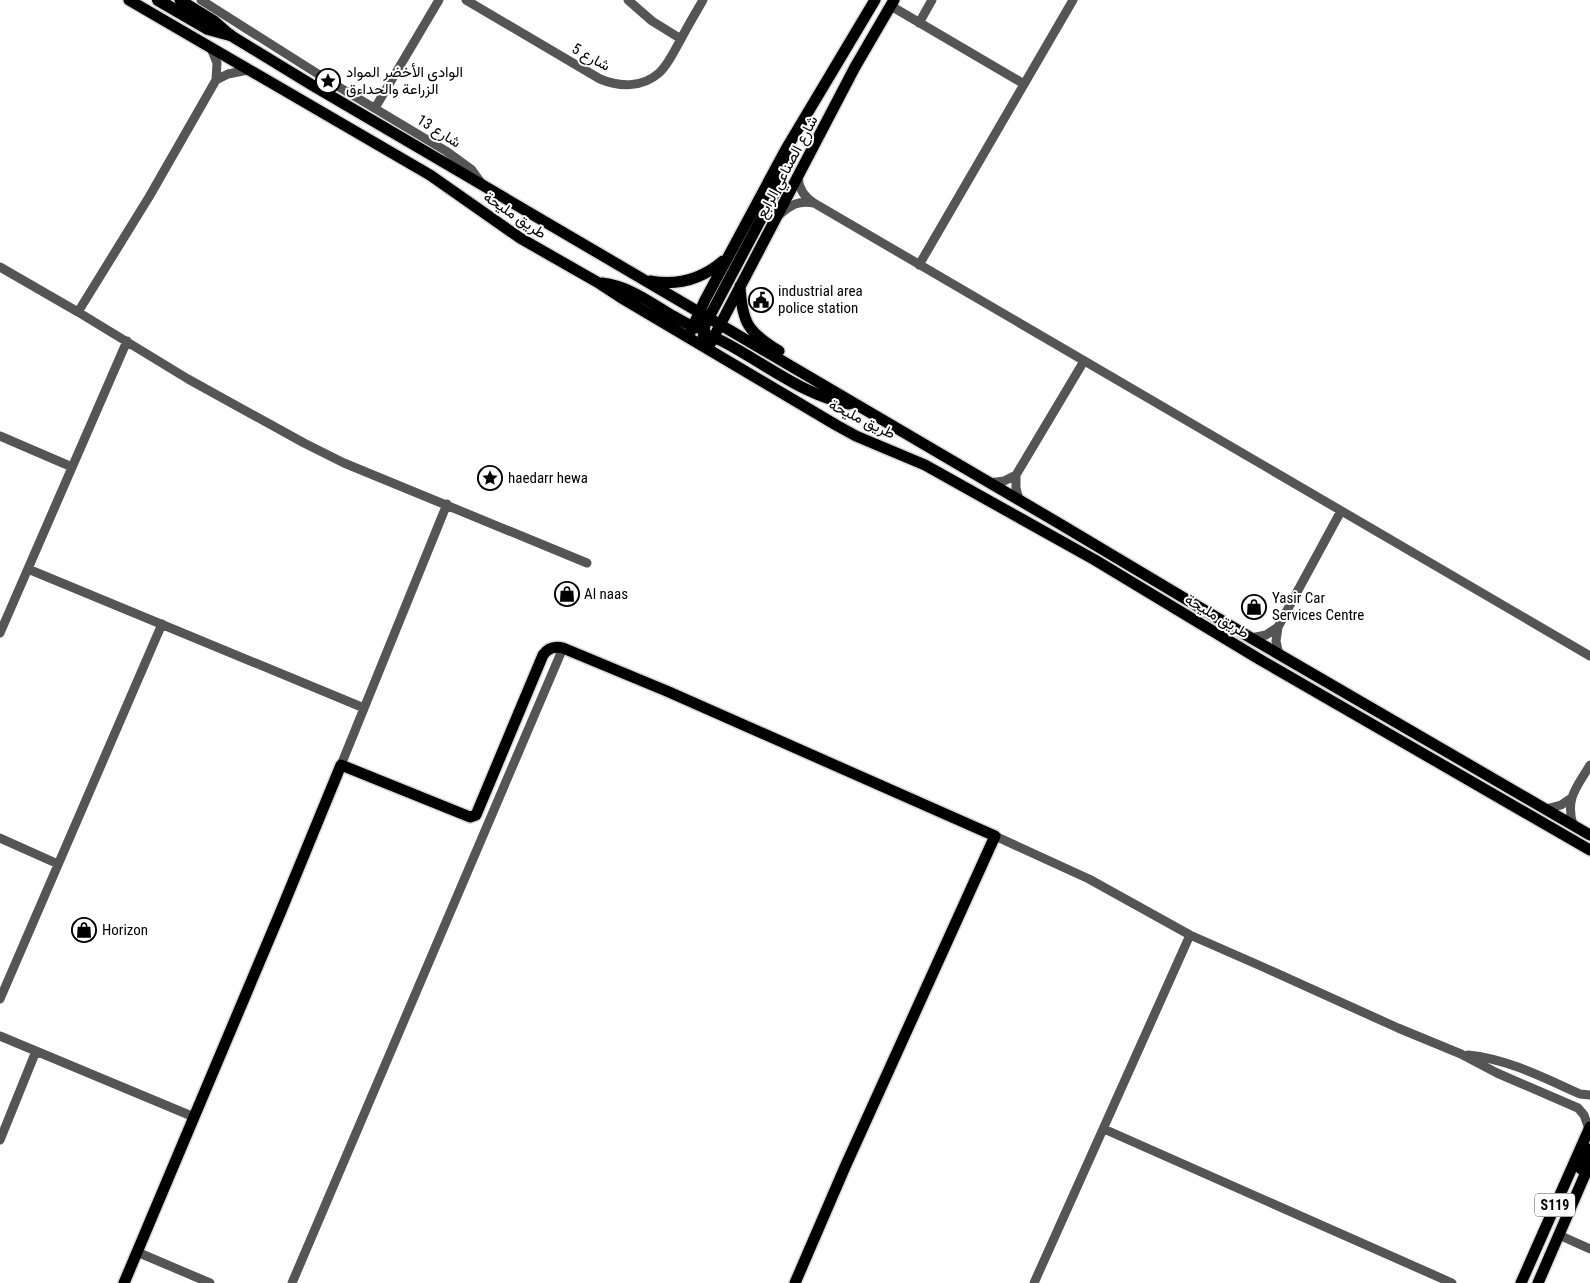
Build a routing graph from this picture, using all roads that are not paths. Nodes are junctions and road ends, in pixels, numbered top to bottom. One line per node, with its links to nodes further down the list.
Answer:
1 (129, 0): 17 (main road, طريق مليحة)
2 (158, 0): 15 (highway)
3 (180, 0): 15 (main road, طريق مليحة)
4 (201, 0): 21 (street, شارع 13)
5 (439, 0): 21 (street)
6 (466, 0): 16 (street, شارع 5)
7 (628, 0): 13 (street)
8 (703, 0): 16 (street, شارع 5)
9 (875, 0): 22 (main road, شارع الصناعي الرابع)
10 (932, 0): 14 (street)
11 (1073, 0): 20 (street)
12 (892, 3): 14 (street); 23 (main road, شارع الصناعي الرابع)
13 (639, 4): 16 (street)
14 (919, 23): 20 (street)
15 (230, 35): 24 (main road, طريق مليحة)
16 (681, 39)
17 (211, 48): 18 (main road, طريق مليحة); 19 (street)
18 (248, 70): 19 (street); 34 (main road, طريق مليحة)
19 (216, 80): 32 (street)
20 (1024, 84): 28 (street)
21 (375, 108): 24 (street, شارع 13)
22 (786, 149): 27 (main road, شارع الصناعي الرابع); 34 (main road)
23 (798, 178): 25 (street); 26 (main road, شارع الصناعي الرابع)
24 (482, 184): 30 (main road, طريق مليحة)
25 (814, 203): 26 (street); 28 (street)
26 (778, 214): 31 (main road, شارع الصناعي الرابع)
27 (728, 256): 30 (main road); 34 (main road, شارع الصناعي الرابع)
28 (919, 265): 36 (street)
29 (0, 267): 32 (street)
30 (646, 281): 34 (main road, طريق مليحة)
31 (740, 285): 33 (main road, شارع الصناعي الرابع); 37 (main road)
32 (78, 312): 35 (street)
33 (719, 325): 34 (main road, طريق مليحة); 37 (main road, طريق مليحة)
34 (701, 332): 38 (main road); 59 (main road, طريق مليحة)
35 (127, 341): 40 (street); 44 (street)
36 (1084, 361): 41 (street); 45 (street)
37 (793, 367): 38 (main road, طريق مليحة)
38 (858, 406): 42 (main road, طريق مليحة)
39 (0, 436): 40 (street)
40 (72, 467): 47 (street)
41 (1016, 475): 42 (street); 43 (street)
42 (989, 483): 43 (main road, طريق مليحة)
43 (1020, 500): 51 (main road, طريق مليحة)
44 (447, 504): 46 (street); 55 (street)
45 (1341, 511): 49 (street); 54 (street)
46 (587, 563)
47 (28, 569): 48 (street); 50 (street)
48 (162, 624): 55 (street); 67 (street)
49 (1278, 627): 51 (street); 53 (street)
50 (0, 633)
51 (1251, 638): 53 (main road, طريق مليحة)
52 (563, 648): 56 (main road); 64 (main road); 85 (street)
53 (1279, 655): 58 (main road, طريق مليحة)
54 (1590, 656)
55 (364, 708): 56 (street)
56 (341, 765): 74 (main road)
57 (1590, 765): 60 (street)
58 (1478, 769): 59 (main road); 61 (main road, طريق مليحة)
59 (1461, 776): 66 (main road, طريق مليحة)
60 (1570, 799): 61 (street); 62 (street)
61 (1546, 809): 62 (main road, طريق مليحة)
62 (1573, 825): 63 (main road, طريق مليحة)
63 (1590, 834)
64 (995, 836): 68 (street); 86 (main road)
65 (0, 838): 67 (street)
66 (1590, 850)
67 (58, 864): 69 (street)
68 (1190, 935): 72 (street); 75 (street)
69 (0, 999)
70 (0, 1036): 71 (street)
71 (36, 1051): 74 (street); 77 (street)
72 (1460, 1054): 73 (street); 76 (street)
73 (1590, 1095)
74 (194, 1117): 82 (main road)
75 (1104, 1129): 87 (street); 88 (street)
76 (1589, 1138): 79 (main road); 89 (main road, S119)
77 (0, 1140)
78 (1590, 1163): 79 (main road, S119)
79 (1585, 1176): 80 (main road, S119)
80 (1559, 1235): 81 (street); 90 (main road, S119)
81 (1590, 1249)
82 (137, 1252): 83 (main road); 84 (street)
83 (124, 1283)
84 (210, 1283)
85 (292, 1283)
86 (795, 1283)
87 (1034, 1283)
88 (1452, 1283)
89 (1521, 1283)
90 (1538, 1283)

